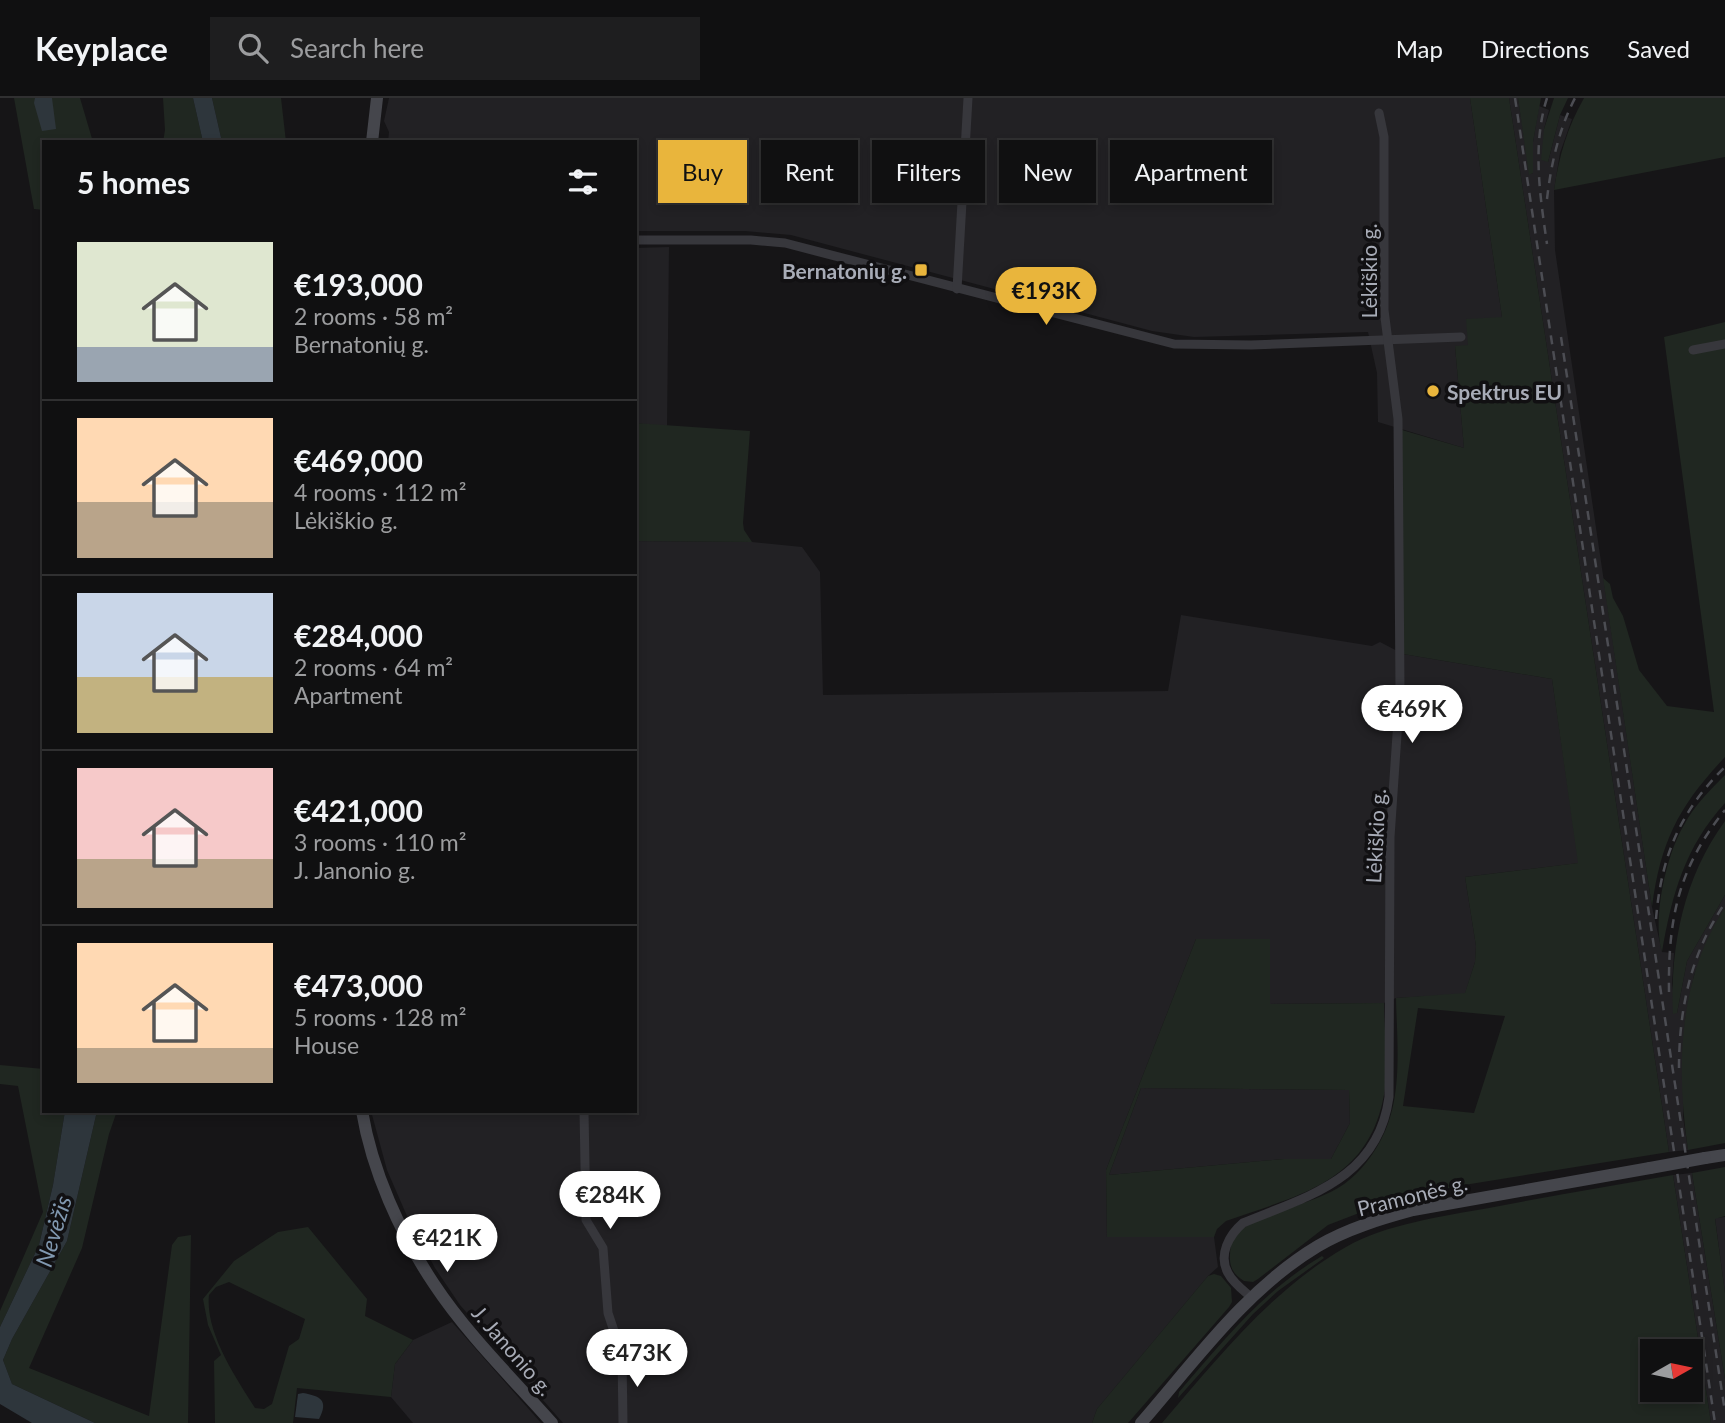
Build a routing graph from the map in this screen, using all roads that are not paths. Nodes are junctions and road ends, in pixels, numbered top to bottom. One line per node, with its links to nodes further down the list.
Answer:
1 (377, 98): 4 (main road)
2 (968, 98): 6 (street)
3 (1378, 113): 8 (street, Lėkiškio g.)
4 (372, 140)
5 (637, 240): 6 (street)
6 (957, 289): 8 (street)
7 (1461, 337): 8 (street)
8 (1386, 340): 14 (street, Lėkiškio g.)
9 (1725, 344): 10 (street)
10 (1693, 350)
11 (362, 1113): 15 (main road, J. Janonio g.)
12 (584, 1113): 16 (street)
13 (1725, 1155): 14 (main road, Pramonės g., bridge)
14 (1252, 1298): 17 (main road, Pramonės g.)
15 (552, 1423)
16 (623, 1423)
17 (1140, 1423)

